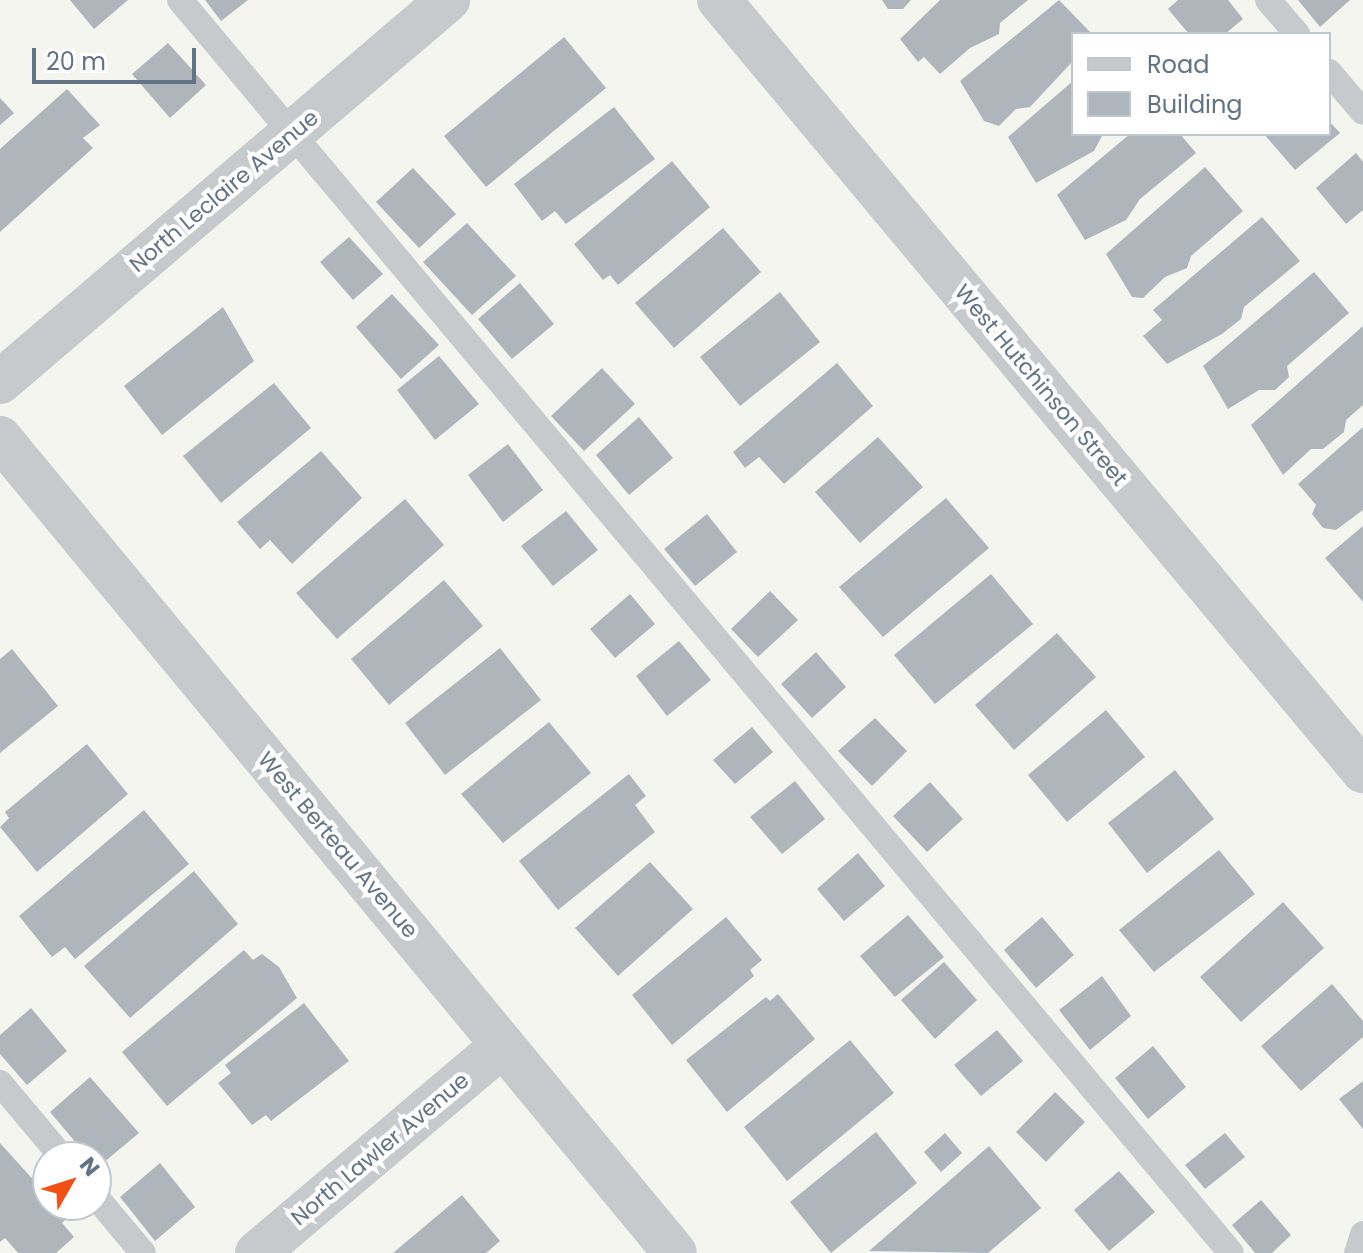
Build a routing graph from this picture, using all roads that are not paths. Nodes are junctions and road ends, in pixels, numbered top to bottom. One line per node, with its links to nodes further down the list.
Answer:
1 (180, 0): 8 (lane)
2 (448, 0): 8 (street, North Leclaire Avenue)
3 (719, 0): 11 (street, West Hutchinson Street)
4 (1268, 0): 5 (lane)
5 (1295, 32)
6 (1331, 74): 7 (lane)
7 (1363, 112)
8 (291, 134): 9 (street, North Leclaire Avenue); 20 (lane)
9 (0, 382)
10 (0, 438): 12 (street, West Berteau Avenue)
11 (1363, 771)
12 (503, 1045): 18 (street, North Lawler Avenue); 19 (street, West Berteau Avenue)
13 (0, 1083): 14 (lane)
14 (49, 1141)
15 (112, 1216): 17 (lane)
16 (1363, 1234): 21 (lane)
17 (143, 1253)
18 (257, 1253)
19 (675, 1253)
20 (1231, 1253)
21 (1357, 1253)

